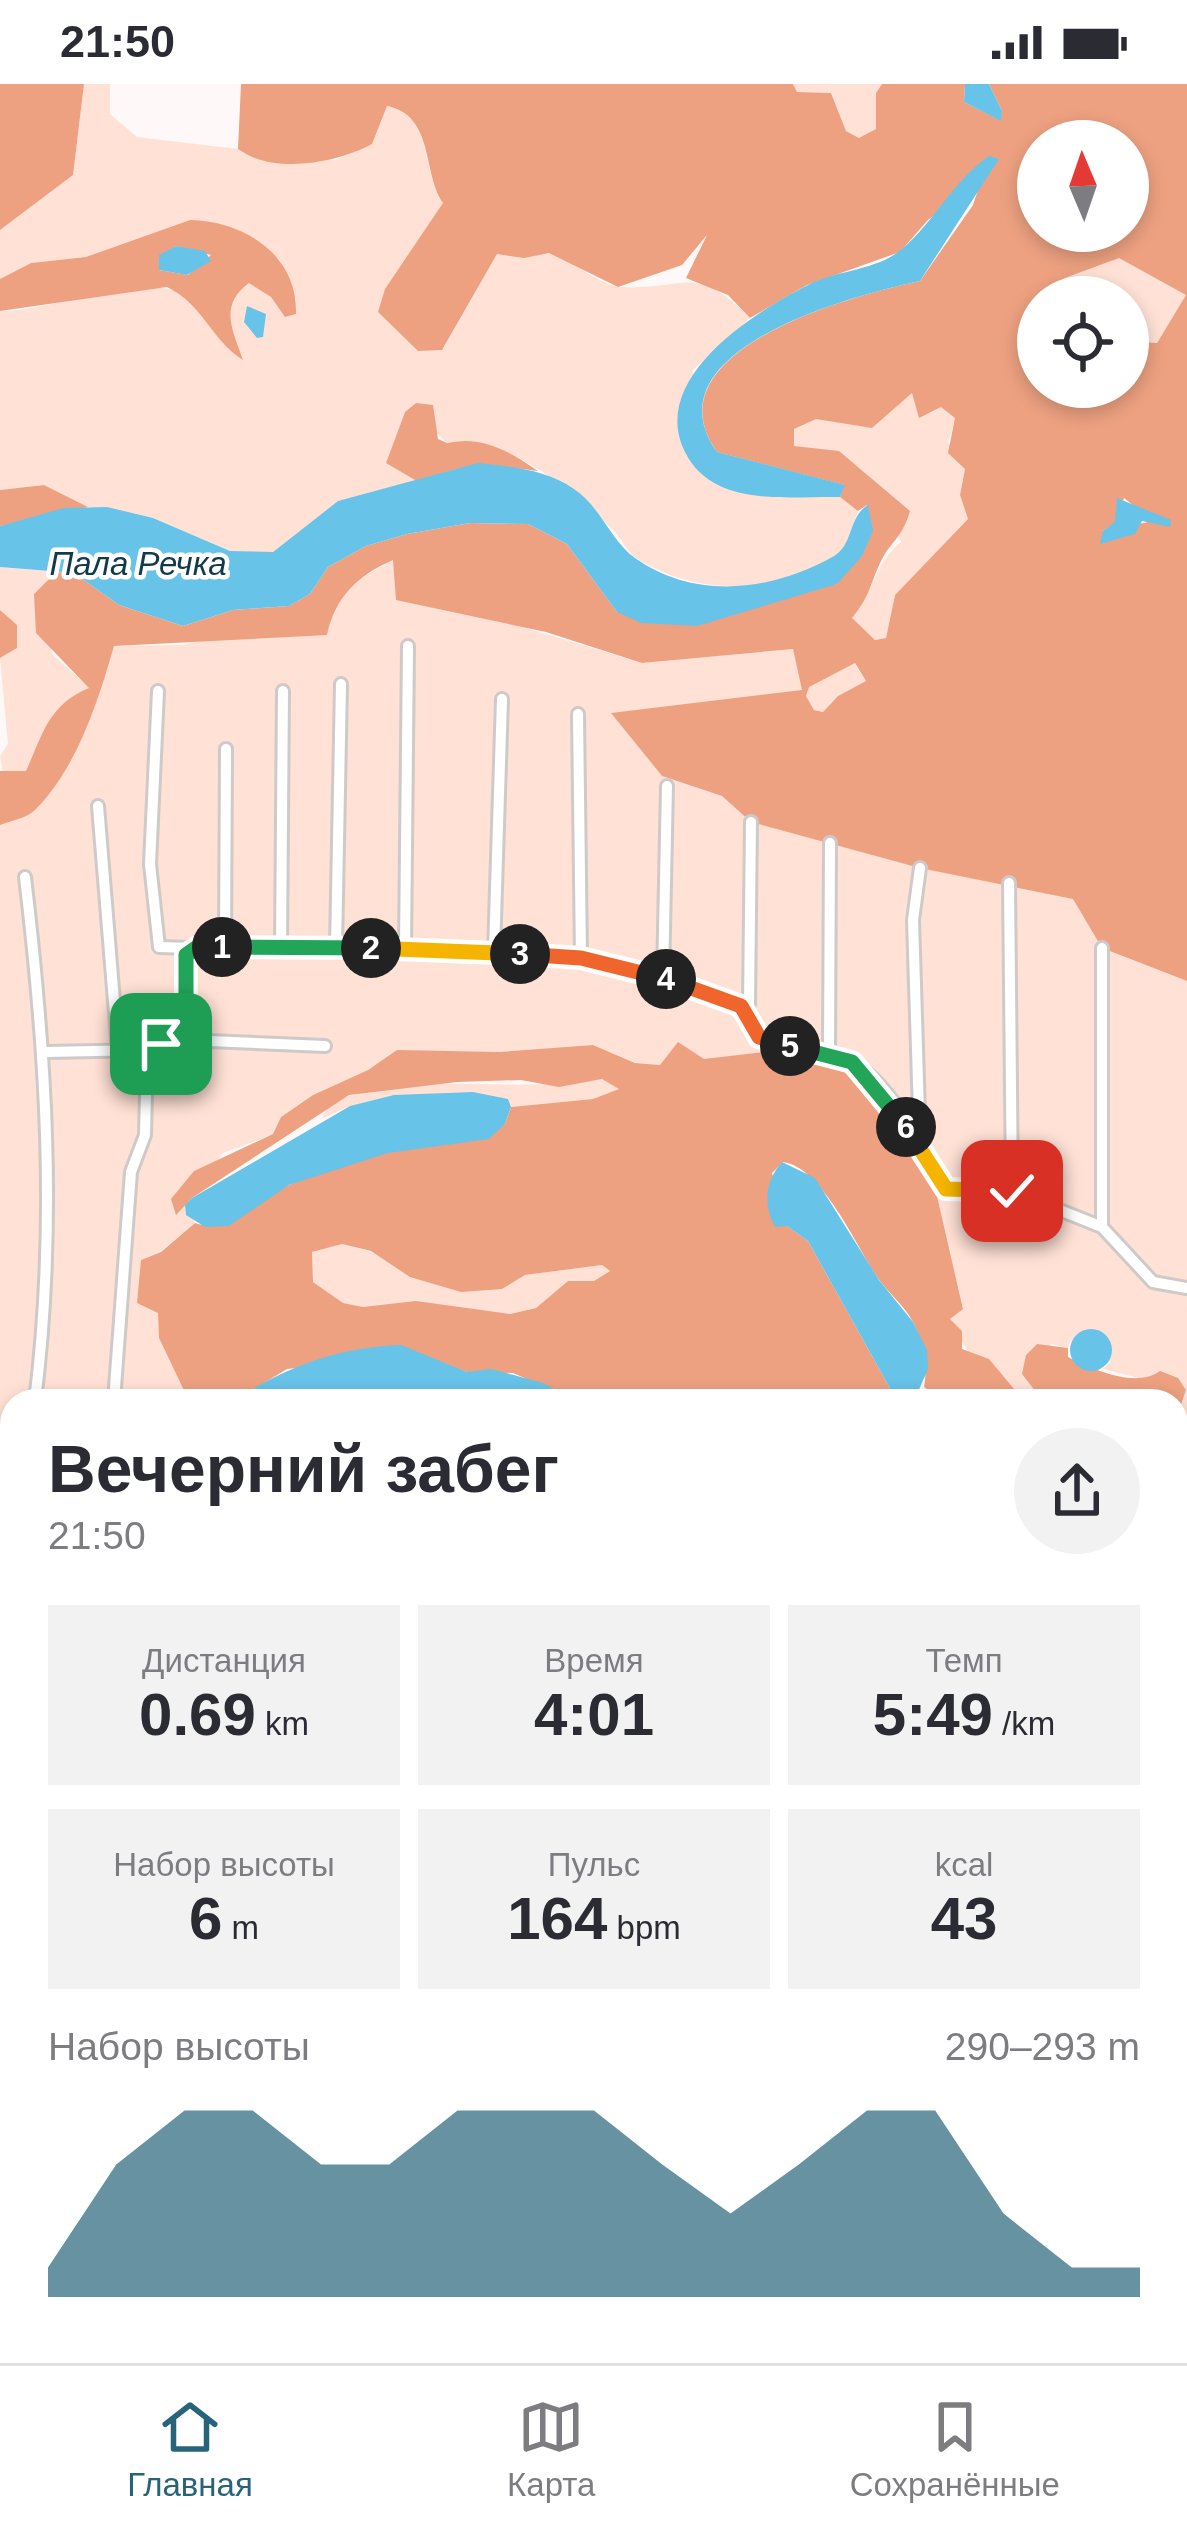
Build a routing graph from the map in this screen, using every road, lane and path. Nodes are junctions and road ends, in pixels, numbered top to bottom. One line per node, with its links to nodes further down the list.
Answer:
1 (408, 646): 20 (street)
2 (341, 684): 18 (street)
3 (158, 691): 17 (street)
4 (283, 691): 16 (street)
5 (502, 699): 21 (street)
6 (578, 714): 22 (street)
7 (226, 748): 15 (street)
8 (667, 786): 23 (street)
9 (98, 806): 27 (street)
10 (751, 822): 24 (street)
11 (830, 844): 30 (street)
12 (920, 868): 31 (street)
13 (25, 877): 29 (street)
14 (1009, 883): 32 (street)
15 (225, 947): 16 (street); 17 (street)
16 (281, 947): 18 (street)
17 (196, 948): 25 (street)
18 (336, 948): 20 (street)
19 (1102, 948): 33 (street)
20 (404, 949): 21 (street)
21 (494, 952): 22 (street)
22 (581, 958): 23 (street)
23 (663, 978): 24 (street)
24 (741, 1006): 30 (street)
25 (186, 1040): 26 (street); 28 (street)
26 (325, 1046)
27 (118, 1050): 28 (street); 29 (street)
28 (147, 1050): 36 (street)
29 (46, 1052): 35 (street)
30 (829, 1053): 31 (street)
31 (920, 1149): 32 (street)
32 (1012, 1191): 33 (street)
33 (1102, 1227): 34 (street)
34 (1187, 1288)
35 (36, 1389)
36 (115, 1389)

